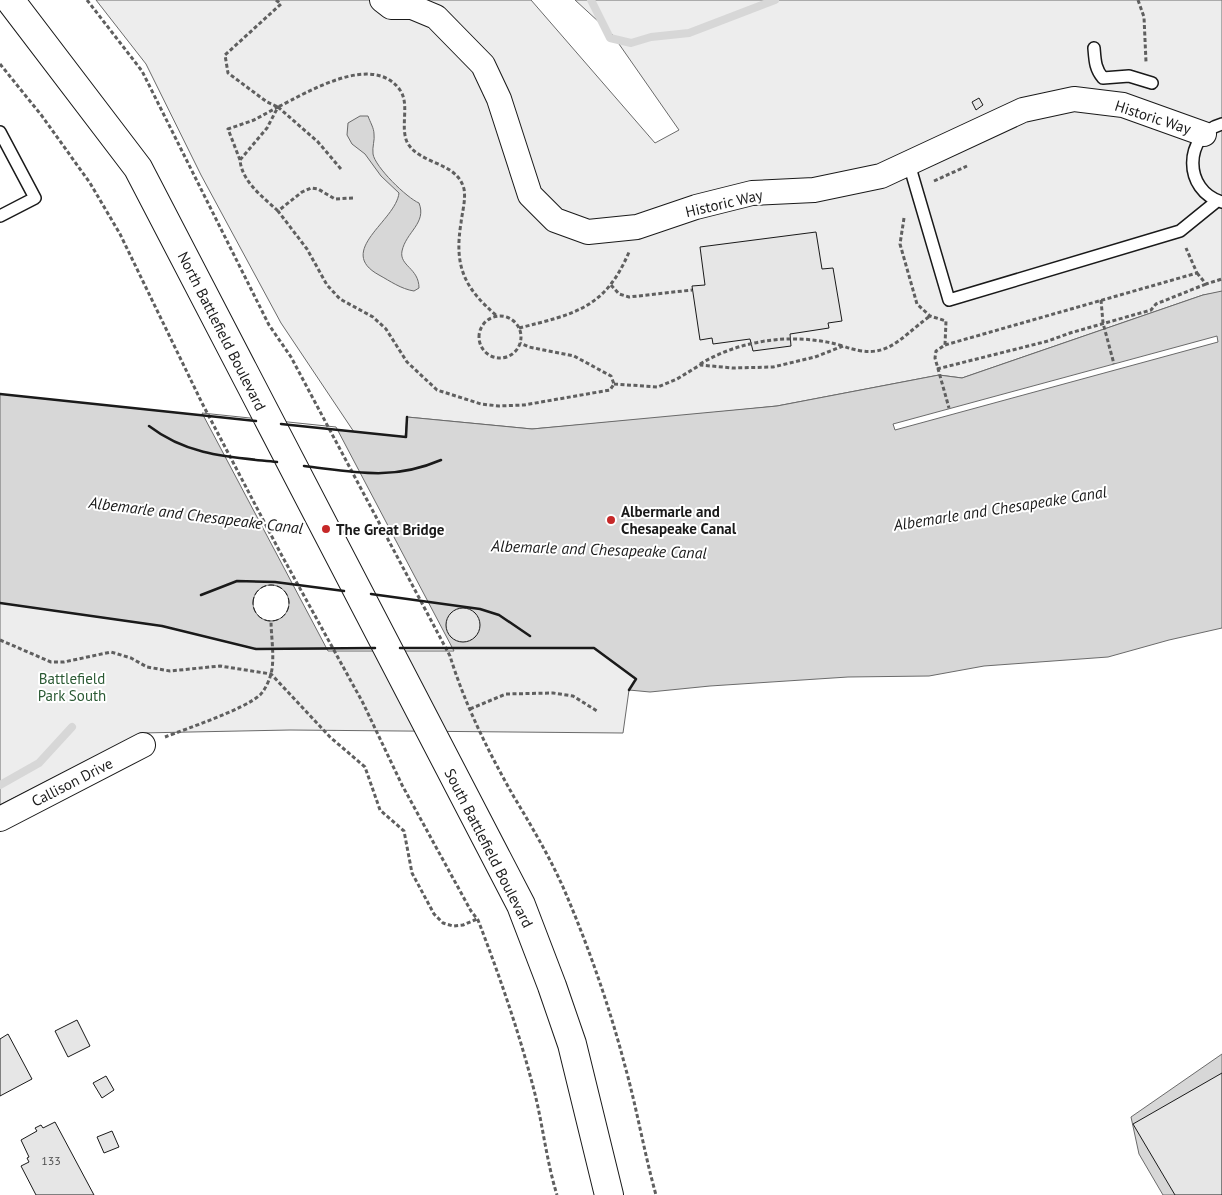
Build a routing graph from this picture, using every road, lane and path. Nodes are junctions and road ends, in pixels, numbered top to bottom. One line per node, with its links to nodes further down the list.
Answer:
1 (10, 0): 43 (main road, North Battlefield Boulevard)
2 (87, 0): 44 (path)
3 (276, 0): 9 (path)
4 (382, 0): 13 (street, Historic Way)
5 (1138, 0): 8 (path)
6 (1094, 48): 8 (lane)
7 (0, 64): 48 (path)
8 (1152, 83)
9 (278, 107): 12 (path); 12 (path); 14 (path); 28 (path)
10 (1213, 129): 13 (street, Historic Way); 16 (lane)
11 (0, 132): 19 (lane)
12 (240, 160): 17 (path)
13 (909, 164): 20 (lane)
14 (341, 168)
15 (352, 198): 17 (path)
16 (1219, 201): 20 (lane)
17 (278, 211): 38 (path)
18 (905, 211): 29 (path)
19 (0, 216)
20 (1180, 231): 22 (path)
21 (632, 244): 25 (path)
22 (1197, 273): 24 (path); 27 (path)
23 (1222, 279): 24 (path)
24 (1206, 284): 30 (path)
25 (611, 285): 26 (path); 31 (path)
26 (692, 290)
27 (1101, 300): 30 (path); 33 (path)
28 (497, 316): 31 (path); 32 (path)
29 (930, 316): 33 (path); 34 (path)
30 (1103, 324): 35 (path); 37 (path)
31 (519, 328): 32 (path)
32 (520, 343): 38 (path)
33 (945, 345): 37 (path)
34 (844, 346): 36 (path); 36 (path)
35 (1114, 364)
36 (700, 365): 38 (path)
37 (937, 369): 39 (path)
38 (614, 384)
39 (949, 408)
40 (271, 620): 42 (path)
41 (0, 640): 42 (path)
42 (271, 674): 46 (path); 48 (path)
43 (404, 681): 50 (main road, South Battlefield Boulevard)
44 (470, 709): 45 (path); 51 (path)
45 (597, 711)
46 (143, 745): 47 (street, Callison Drive)
47 (0, 819)
48 (477, 919): 49 (path)
49 (558, 1195)
50 (609, 1195)
51 (656, 1195)

